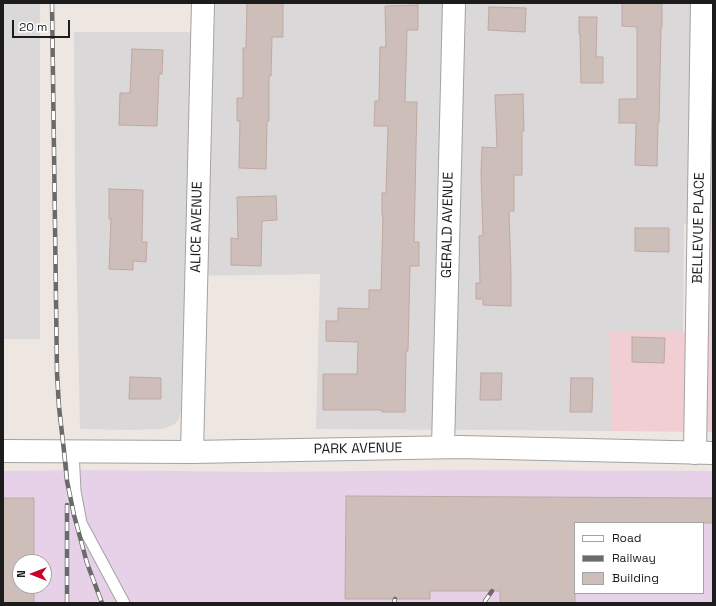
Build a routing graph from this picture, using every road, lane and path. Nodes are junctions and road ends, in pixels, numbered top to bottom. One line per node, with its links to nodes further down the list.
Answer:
1 (203, 3): 7 (street, ALICE AVENUE)
2 (454, 3): 4 (street, GERALD AVENUE)
3 (702, 3): 8 (street, BELLEVUE PLACE)
4 (444, 447): 7 (street, PARK AVENUE); 8 (street, PARK AVENUE)
5 (3, 451): 6 (street, PARK AVENUE)
6 (73, 451): 7 (street, PARK AVENUE); 9 (lane)
7 (192, 452)
8 (704, 453)
9 (124, 603)

